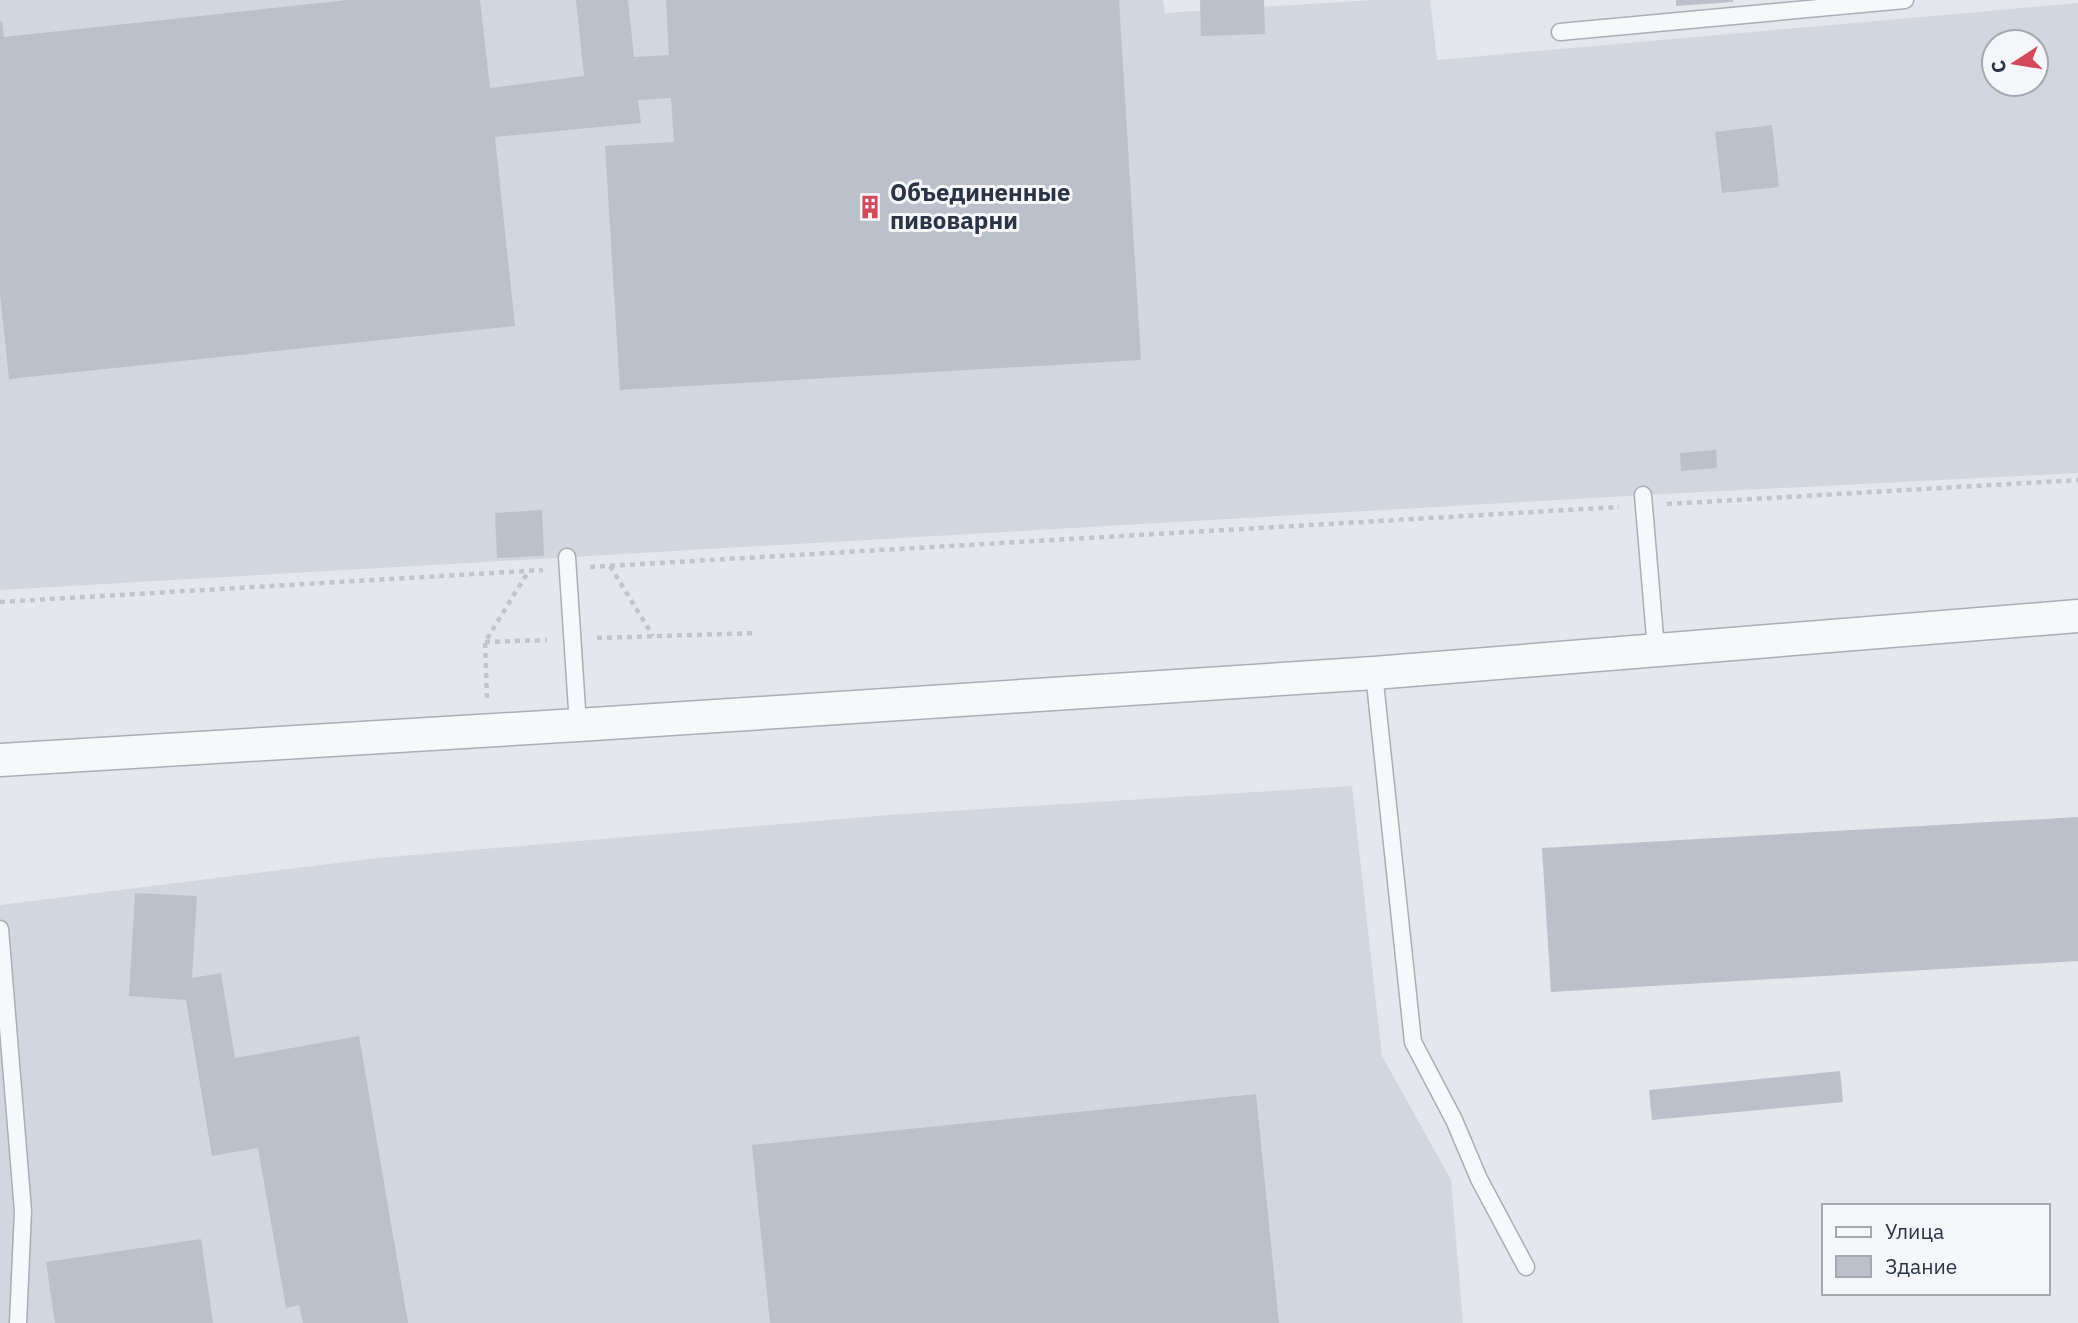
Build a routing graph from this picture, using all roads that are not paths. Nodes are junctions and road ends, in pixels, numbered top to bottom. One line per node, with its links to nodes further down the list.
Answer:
1 (1905, 0): 2 (lane)
2 (1560, 32)
3 (1644, 500): 6 (lane)
4 (567, 563): 8 (lane)
5 (2078, 616): 6 (street)
6 (1656, 649): 7 (street)
7 (1374, 673): 8 (street); 11 (lane)
8 (578, 726): 9 (street)
9 (0, 760)
10 (0, 929): 12 (lane)
11 (1526, 1266)
12 (18, 1323)

